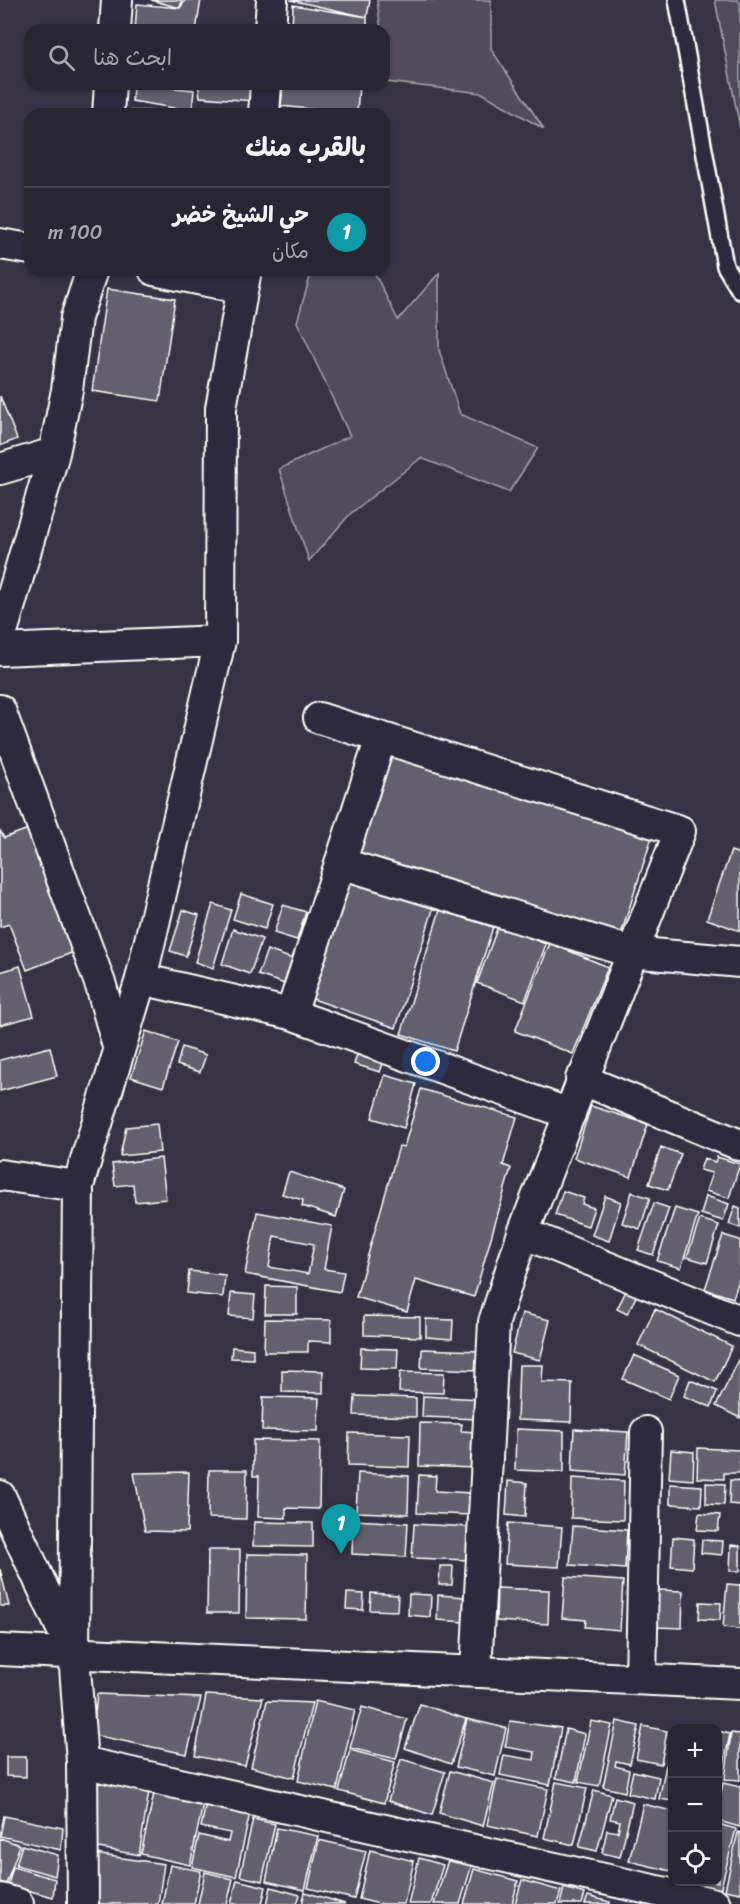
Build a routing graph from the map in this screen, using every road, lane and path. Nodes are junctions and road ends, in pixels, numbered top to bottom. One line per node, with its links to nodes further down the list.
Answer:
1 (117, 0): 4 (street)
2 (272, 0): 5 (street)
3 (677, 0): 15 (lane)
4 (115, 24)
5 (270, 24)
6 (110, 90): 8 (street)
7 (266, 90): 9 (street)
8 (108, 108)
9 (264, 108)
10 (0, 244): 11 (street)
11 (24, 248)
12 (90, 276): 16 (street)
13 (214, 276): 14 (street)
14 (244, 279): 19 (street)
15 (740, 291)
16 (54, 453): 17 (street); 18 (street)
17 (0, 469)
18 (0, 639)
19 (220, 641): 20 (street); 27 (street)
20 (0, 650)
21 (0, 710): 29 (street)
22 (319, 718): 23 (street)
23 (381, 738): 24 (street); 25 (street)
24 (340, 863): 25 (street); 28 (street)
25 (631, 952): 26 (street); 30 (street)
26 (740, 962)
27 (141, 980): 28 (street); 29 (street)
28 (291, 1014): 31 (street)
29 (119, 1050): 34 (street)
30 (581, 1079): 31 (street); 32 (street)
31 (570, 1114): 35 (street)
32 (740, 1145)
33 (0, 1175): 34 (street)
34 (78, 1186): 40 (street)
35 (523, 1233): 36 (street); 41 (street)
36 (740, 1321)
37 (646, 1432): 42 (street)
38 (0, 1496): 40 (street)
39 (0, 1650): 40 (street)
40 (74, 1654): 41 (street); 44 (street)
41 (476, 1672): 42 (street)
42 (641, 1680): 43 (street)
43 (740, 1684)
44 (82, 1762): 47 (street); 48 (street)
45 (0, 1899): 46 (street)
46 (18, 1904)
47 (83, 1904)
48 (715, 1904)

